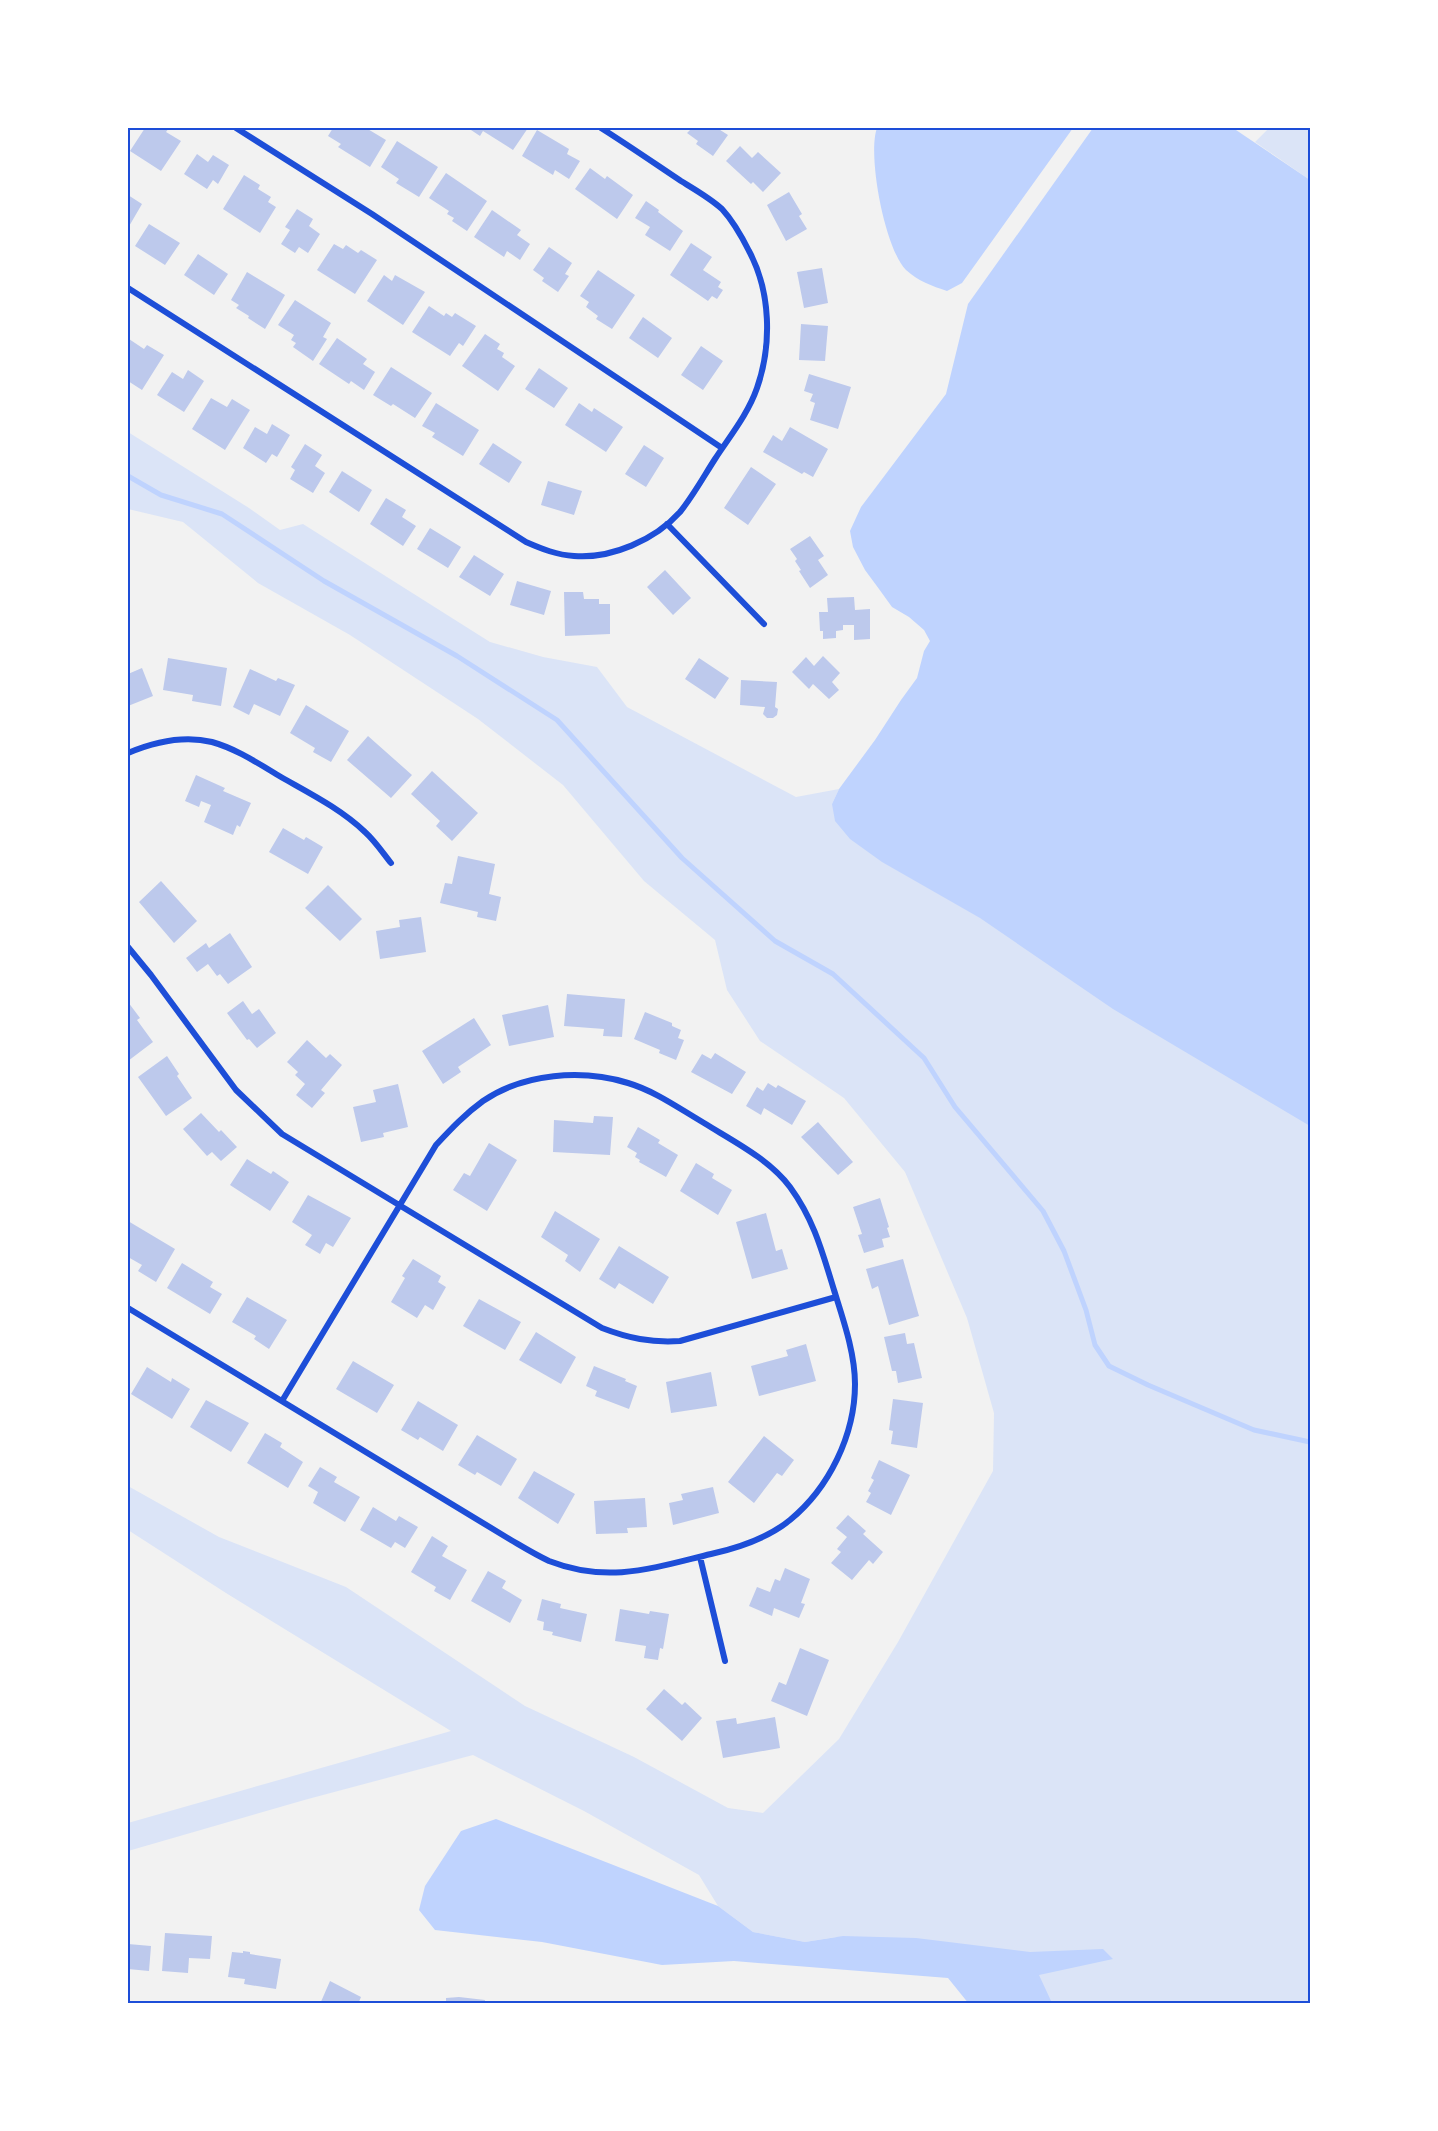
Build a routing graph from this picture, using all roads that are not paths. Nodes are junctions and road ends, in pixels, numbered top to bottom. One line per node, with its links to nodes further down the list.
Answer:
1 (236, 128): 4 (street)
2 (601, 128): 4 (street)
3 (128, 288): 5 (street)
4 (722, 448): 5 (street)
5 (667, 524): 6 (street)
6 (764, 624)
7 (128, 753): 8 (street)
8 (392, 863)
9 (128, 946): 10 (street)
10 (401, 1206): 11 (street); 11 (street); 13 (street)
11 (836, 1297): 14 (street)
12 (128, 1308): 13 (street)
13 (282, 1401): 14 (street)
14 (700, 1557): 15 (street)
15 (725, 1661)

